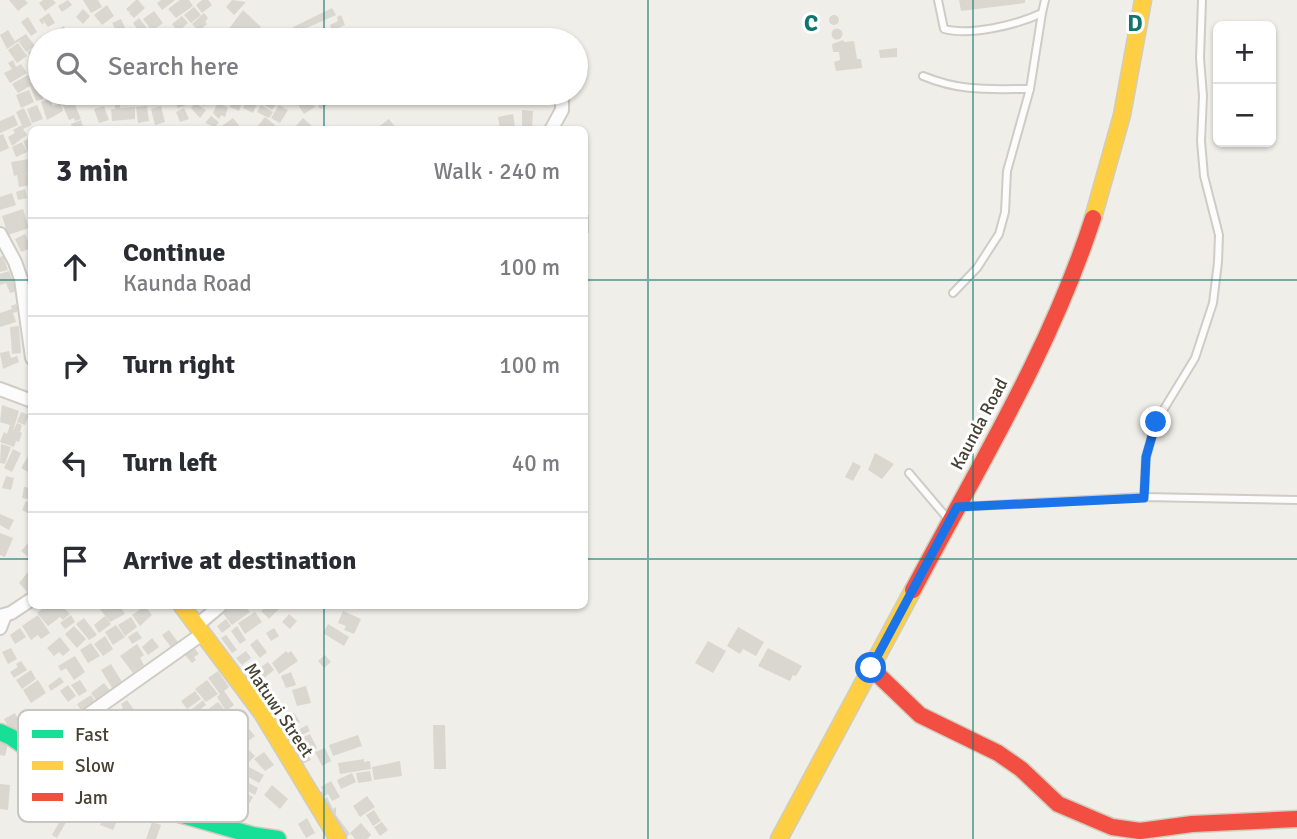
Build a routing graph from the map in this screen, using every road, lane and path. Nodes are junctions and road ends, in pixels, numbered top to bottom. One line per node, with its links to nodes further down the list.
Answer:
1 (938, 0): 5 (lane)
2 (1045, 0): 5 (lane)
3 (1143, 0): 18 (street, Kaunda Road)
4 (1202, 0): 16 (lane)
5 (1042, 13): 7 (lane)
6 (923, 76): 7 (lane)
7 (1030, 89): 11 (lane)
8 (562, 105): 9 (street)
9 (553, 126)
10 (0, 234): 12 (street)
11 (953, 293)
12 (28, 329)
13 (0, 389): 14 (street)
14 (28, 400)
15 (909, 473): 18 (lane)
16 (1144, 498): 17 (lane); 18 (lane)
17 (1297, 500)
18 (953, 514): 25 (street, Kaunda Road)
19 (28, 601): 22 (street)
20 (185, 609): 24 (street, Matuwi Street)
21 (217, 609): 24 (street)
22 (2, 615): 23 (street)
23 (0, 628)
24 (199, 630): 26 (street); 32 (street, Matuwi Street)
25 (871, 668): 29 (street); 33 (street, Kaunda Road)
26 (92, 710)
27 (0, 732): 28 (street)
28 (18, 742)
29 (1297, 819)
30 (207, 822): 31 (street)
31 (278, 839)
32 (338, 839)
33 (779, 839)

